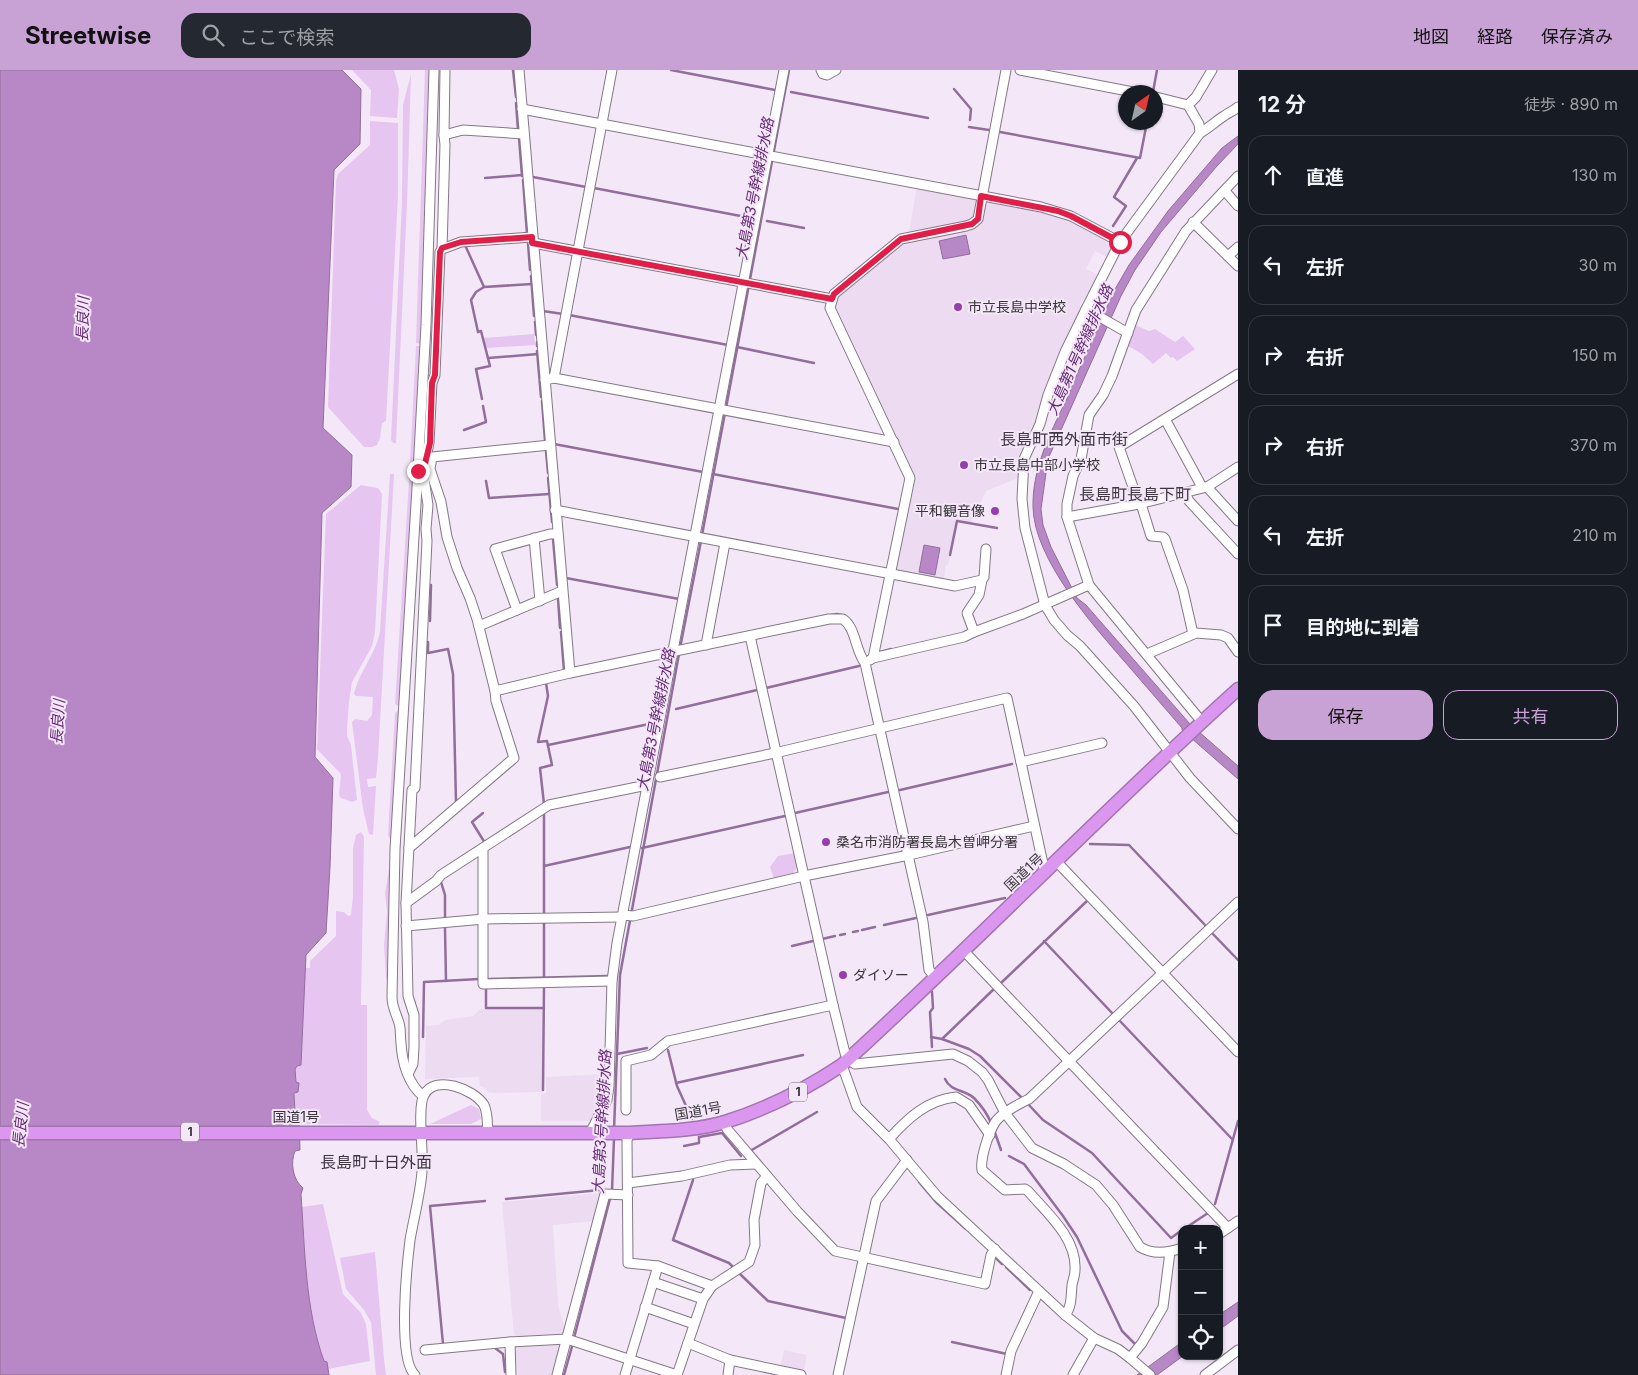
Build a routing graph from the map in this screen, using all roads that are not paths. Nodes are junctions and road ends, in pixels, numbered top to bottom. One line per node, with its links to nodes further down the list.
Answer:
1 (434, 70): 46 (street)
2 (445, 70): 19 (street)
3 (519, 70): 15 (street)
4 (612, 70): 16 (street)
5 (784, 70): 20 (street)
6 (821, 70): 7 (street)
7 (836, 70)
8 (1006, 70): 23 (street)
9 (1020, 70): 11 (street)
10 (1212, 70): 13 (street)
11 (1118, 89)
12 (1163, 99): 13 (street)
13 (1188, 106): 17 (street)
14 (1238, 107): 17 (street)
15 (522, 109): 16 (street); 18 (street)
16 (602, 124): 20 (street); 30 (street)
17 (1200, 133): 27 (street)
18 (524, 134): 19 (street); 26 (street)
19 (444, 135): 29 (street)
20 (771, 156): 23 (street); 33 (street)
21 (1238, 176): 22 (street)
22 (1225, 191): 24 (street); 25 (street)
23 (981, 196): 27 (street); 34 (street)
24 (1238, 206)
25 (1194, 222): 31 (street); 36 (street)
26 (532, 240): 29 (street); 30 (street); 38 (street)
27 (1120, 242): 35 (street)
28 (1238, 247): 31 (street)
29 (442, 248): 41 (street)
30 (578, 251): 33 (street); 38 (street)
31 (1228, 256): 32 (street)
32 (1238, 266)
33 (747, 283): 34 (street); 39 (street)
34 (832, 299): 42 (street)
35 (1086, 309): 36 (street); 65 (street)
36 (1128, 333): 52 (street)
37 (1238, 374): 40 (street)
38 (549, 379): 39 (street); 43 (street)
39 (724, 410): 42 (street); 56 (street)
40 (1165, 419): 47 (street); 50 (street)
41 (430, 434): 44 (street); 46 (street)
42 (894, 442): 60 (street)
43 (550, 445): 44 (street); 51 (street)
44 (432, 456): 49 (street)
45 (1238, 467): 47 (street)
46 (421, 472): 49 (street); 89 (street); 108 (street)
47 (1204, 487): 48 (street); 53 (street)
48 (1185, 493): 50 (street); 59 (street)
49 (441, 502): 67 (street)
50 (1140, 504): 52 (street); 69 (street)
51 (555, 510): 54 (street); 56 (street)
52 (1067, 518): 62 (street)
53 (1238, 521)
54 (557, 534): 55 (street); 63 (street)
55 (534, 538): 64 (street); 66 (street)
56 (699, 538): 57 (street); 72 (street)
57 (725, 543): 60 (street); 71 (street)
58 (986, 549): 61 (street)
59 (1238, 554)
60 (890, 573): 61 (street); 75 (street)
61 (982, 580): 68 (street)
62 (1086, 586): 65 (street); 74 (street)
63 (562, 591): 64 (street); 76 (street)
64 (540, 600): 66 (street)
65 (1045, 605): 68 (street); 83 (street)
66 (516, 610): 67 (street)
67 (479, 626): 78 (street)
68 (974, 632): 75 (street)
69 (1193, 634): 73 (street); 74 (street)
70 (750, 636): 71 (street); 75 (street); 82 (street)
71 (706, 645): 72 (street)
72 (677, 651): 76 (street); 86 (street)
73 (1238, 652)
74 (1147, 654): 79 (street)
75 (869, 660): 80 (street)
76 (570, 673): 78 (street)
77 (1238, 690): 79 (highway, 国道1号 / 1)
78 (495, 691): 89 (street)
79 (1201, 723): 83 (highway, 国道1号 / 1)
80 (879, 727): 82 (street); 84 (street); 91 (street)
81 (1102, 743): 84 (street)
82 (775, 752): 85 (street); 94 (street)
83 (1169, 753): 88 (street); 92 (highway, 国道1号 / 1)
84 (1021, 762): 87 (street)
85 (660, 777)
86 (647, 785): 90 (street); 97 (street)
87 (1034, 826): 91 (street); 93 (street)
88 (1238, 829)
89 (409, 848): 96 (street)
90 (483, 848): 96 (street); 98 (street)
91 (909, 855): 94 (street); 102 (street)
92 (1057, 862): 93 (highway, 国道1号 / 1); 101 (street)
93 (1045, 873): 100 (highway, 国道1号 / 1)
94 (804, 876): 97 (street); 104 (street)
95 (1238, 902): 101 (street)
96 (406, 903): 99 (street)
97 (626, 916): 98 (street); 103 (street)
98 (484, 919): 99 (street); 103 (street)
99 (406, 926): 108 (street)
100 (963, 950): 102 (highway, 国道1号 / 1); 107 (street)
101 (1163, 974): 105 (street); 107 (street)
102 (935, 977): 106 (highway, 国道1号 / 1)
103 (612, 981): 116 (street)
104 (833, 1005): 106 (street); 110 (street)
105 (1238, 1052)
106 (845, 1062): 111 (street); 112 (highway, 国道1号 / 1); 119 (street)
107 (1070, 1062): 111 (street); 128 (street)
108 (408, 1074): 109 (street)
109 (423, 1096): 113 (street); 114 (street)
110 (626, 1110)
111 (1005, 1113): 118 (street); 132 (street)
112 (724, 1122): 117 (highway, 国道1号 / 1); 122 (street)
113 (421, 1132): 114 (highway, 国道1号 / 1); 115 (highway, 国道1号 / 1); 120 (street)
114 (488, 1132): 116 (highway, 国道1号 / 1)
115 (0, 1133)
116 (595, 1133): 117 (highway, 国道1号 / 1)
117 (627, 1133): 125 (street)
118 (990, 1135): 119 (street); 140 (street)
119 (889, 1139): 121 (street)
120 (422, 1153)
121 (907, 1160): 130 (street); 133 (street)
122 (756, 1164): 124 (street); 125 (street)
123 (422, 1172): 151 (street)
124 (767, 1176): 133 (street); 136 (street)
125 (628, 1183): 126 (street)
126 (628, 1195): 134 (street); 143 (street)
127 (1238, 1221): 128 (street)
128 (1228, 1228): 129 (street)
129 (1223, 1231)
130 (994, 1249): 133 (street); 137 (street)
131 (1178, 1249): 132 (street)
132 (1170, 1252): 149 (street)
133 (864, 1259): 158 (street)
134 (658, 1266): 135 (street); 136 (street)
135 (653, 1282): 138 (street); 139 (street)
136 (712, 1286): 138 (street)
137 (1040, 1291): 140 (street); 159 (street)
138 (703, 1299): 141 (street)
139 (645, 1307): 141 (street); 148 (street)
140 (1065, 1315): 142 (street)
141 (694, 1324): 145 (street)
142 (1094, 1338): 149 (street); 160 (street)
143 (571, 1340): 144 (street); 148 (street); 153 (street)
144 (510, 1342): 146 (street); 152 (street)
145 (688, 1343): 150 (street); 155 (street)
146 (425, 1350)
147 (1236, 1354): 162 (street)
148 (629, 1358): 154 (street); 155 (street)
149 (1130, 1358): 161 (street)
150 (730, 1360): 156 (street); 157 (street)
151 (414, 1375)
152 (511, 1375)
153 (557, 1375)
154 (625, 1375)
155 (678, 1375)
156 (728, 1375)
157 (801, 1375)
158 (838, 1375)
159 (1006, 1375)
160 (1073, 1375)
161 (1150, 1375)
162 (1205, 1375)

